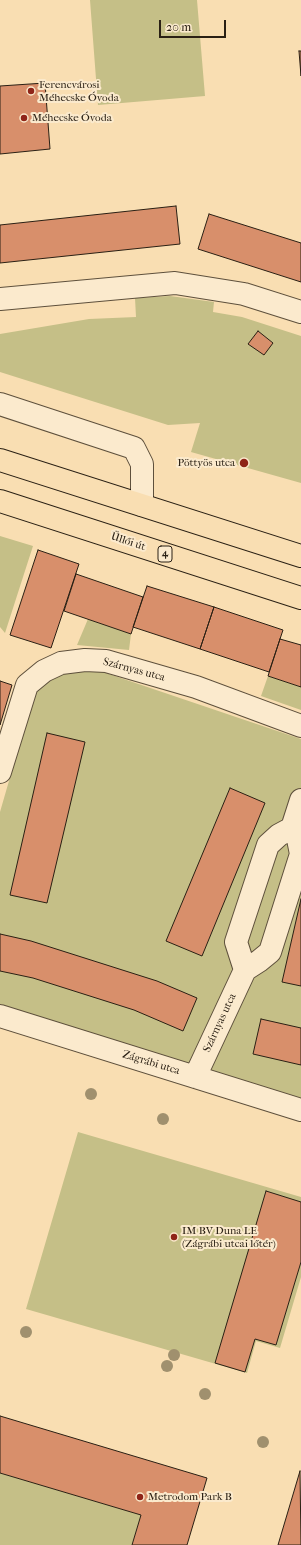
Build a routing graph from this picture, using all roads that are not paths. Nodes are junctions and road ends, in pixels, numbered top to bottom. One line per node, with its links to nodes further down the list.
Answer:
1 (0, 299): 2 (street)
2 (301, 312)
3 (0, 404): 5 (street)
4 (0, 460): 5 (main road)
5 (142, 496): 7 (main road)
6 (0, 502): 8 (main road, Üllői út / 4)
7 (301, 556)
8 (301, 598)
9 (301, 726): 10 (street, Szárnyas utca)
10 (0, 768)
11 (301, 800): 12 (street)
12 (292, 828): 13 (street); 14 (street)
13 (301, 854): 14 (street)
14 (245, 970): 16 (street, Szárnyas utca)
15 (0, 1016): 16 (street, Zágrábi utca)
16 (195, 1077): 17 (street, Zágrábi utca)
17 (301, 1110)

